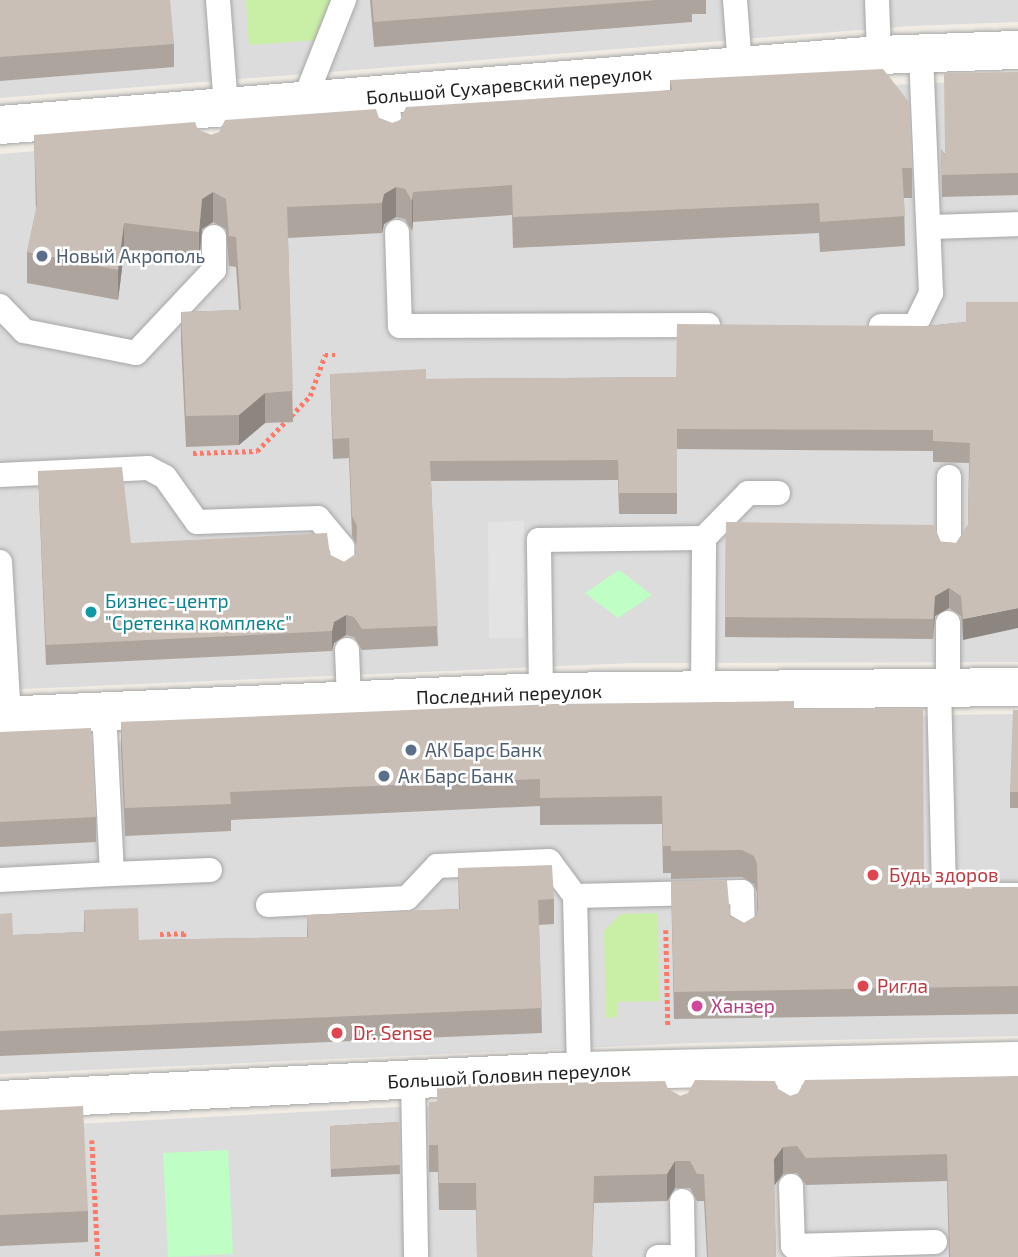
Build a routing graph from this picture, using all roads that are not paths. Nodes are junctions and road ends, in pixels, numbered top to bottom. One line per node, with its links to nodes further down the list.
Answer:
1 (218, 0): 11 (lane)
2 (344, 0): 10 (lane)
3 (736, 0): 8 (lane)
4 (877, 0): 7 (lane)
5 (1018, 50): 6 (street, Большой Сухаревский переулок)
6 (921, 53): 7 (street, Большой Сухаревский переулок); 15 (lane)
7 (879, 55): 8 (street, Большой Сухаревский переулок)
8 (740, 67): 9 (street, Большой Сухаревский переулок)
9 (387, 95): 10 (street, Большой Сухаревский переулок); 13 (lane)
10 (304, 101): 11 (street, Большой Сухаревский переулок)
11 (214, 116): 12 (street, Большой Сухаревский переулок)
12 (0, 125)
13 (391, 138)
14 (1018, 224): 15 (lane)
15 (929, 228): 20 (lane)
16 (397, 232): 19 (lane)
17 (214, 237): 18 (lane)
18 (0, 306)
19 (739, 325)
20 (861, 326)
21 (0, 475): 27 (lane)
22 (949, 477): 25 (lane)
23 (778, 494): 24 (lane)
24 (704, 538): 32 (lane); 33 (lane)
25 (949, 550)
26 (0, 562): 36 (lane)
27 (343, 568)
28 (948, 623): 30 (lane)
29 (347, 650): 34 (lane)
30 (943, 686): 31 (street, Последний переулок); 32 (street, Последний переулок); 40 (lane)
31 (1018, 687)
32 (703, 690): 33 (street, Последний переулок)
33 (541, 692): 34 (street, Последний переулок)
34 (349, 699): 35 (street, Последний переулок)
35 (104, 710): 36 (street, Последний переулок); 38 (lane)
36 (5, 716)
37 (211, 870): 38 (lane)
38 (112, 874): 39 (lane)
39 (0, 880)
40 (1018, 895)
41 (575, 896): 42 (lane); 43 (lane); 46 (lane)
42 (268, 905)
43 (743, 936)
44 (1018, 1061): 45 (street, Большой Головин переулок)
45 (789, 1064): 46 (street, Большой Головин переулок); 49 (lane)
46 (579, 1071): 47 (street, Большой Головин переулок)
47 (413, 1079): 48 (street, Большой Головин переулок); 53 (lane)
48 (0, 1100)
49 (790, 1108)
50 (792, 1185): 52 (lane)
51 (682, 1201): 54 (lane)
52 (935, 1242)
53 (415, 1257)
54 (658, 1257)

